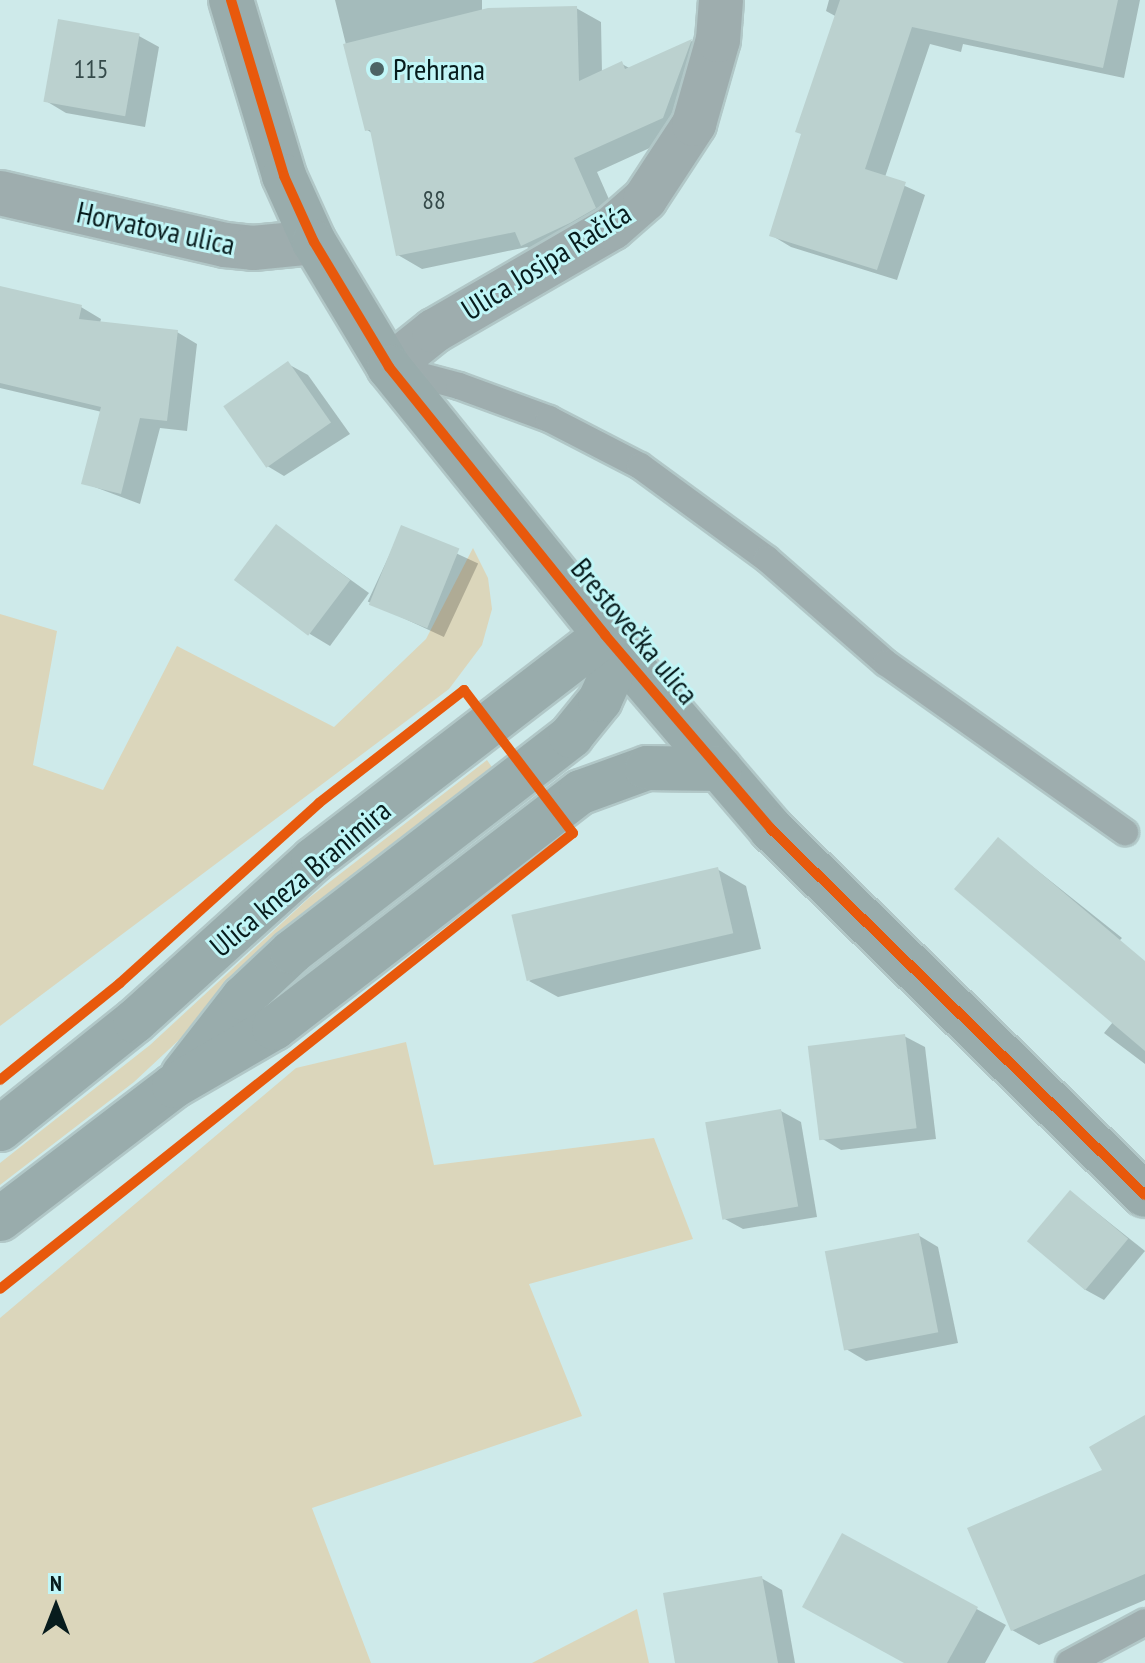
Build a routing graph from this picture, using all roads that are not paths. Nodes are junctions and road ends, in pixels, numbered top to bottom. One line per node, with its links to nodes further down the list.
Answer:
1 (231, 0): 4 (street, Brestovečka ulica)
2 (721, 0): 5 (street, Ulica Josipa Račića)
3 (0, 193): 4 (street, Horvatova ulica)
4 (314, 242): 5 (street, Brestovečka ulica)
5 (389, 367): 6 (street, Brestovečka ulica); 8 (lane)
6 (613, 644): 7 (street, Brestovečka ulica); 9 (street, Ulica kneza Branimira); 10 (street, Ulica kneza Branimira)
7 (720, 769): 9 (street, Ulica kneza Branimira); 11 (street, Brestovečka ulica)
8 (1125, 832)
9 (174, 1086): 12 (street, Ulica kneza Branimira)
10 (0, 1129)
11 (1145, 1195)
12 (0, 1219)
13 (1145, 1622): 14 (lane)
14 (1069, 1663)

